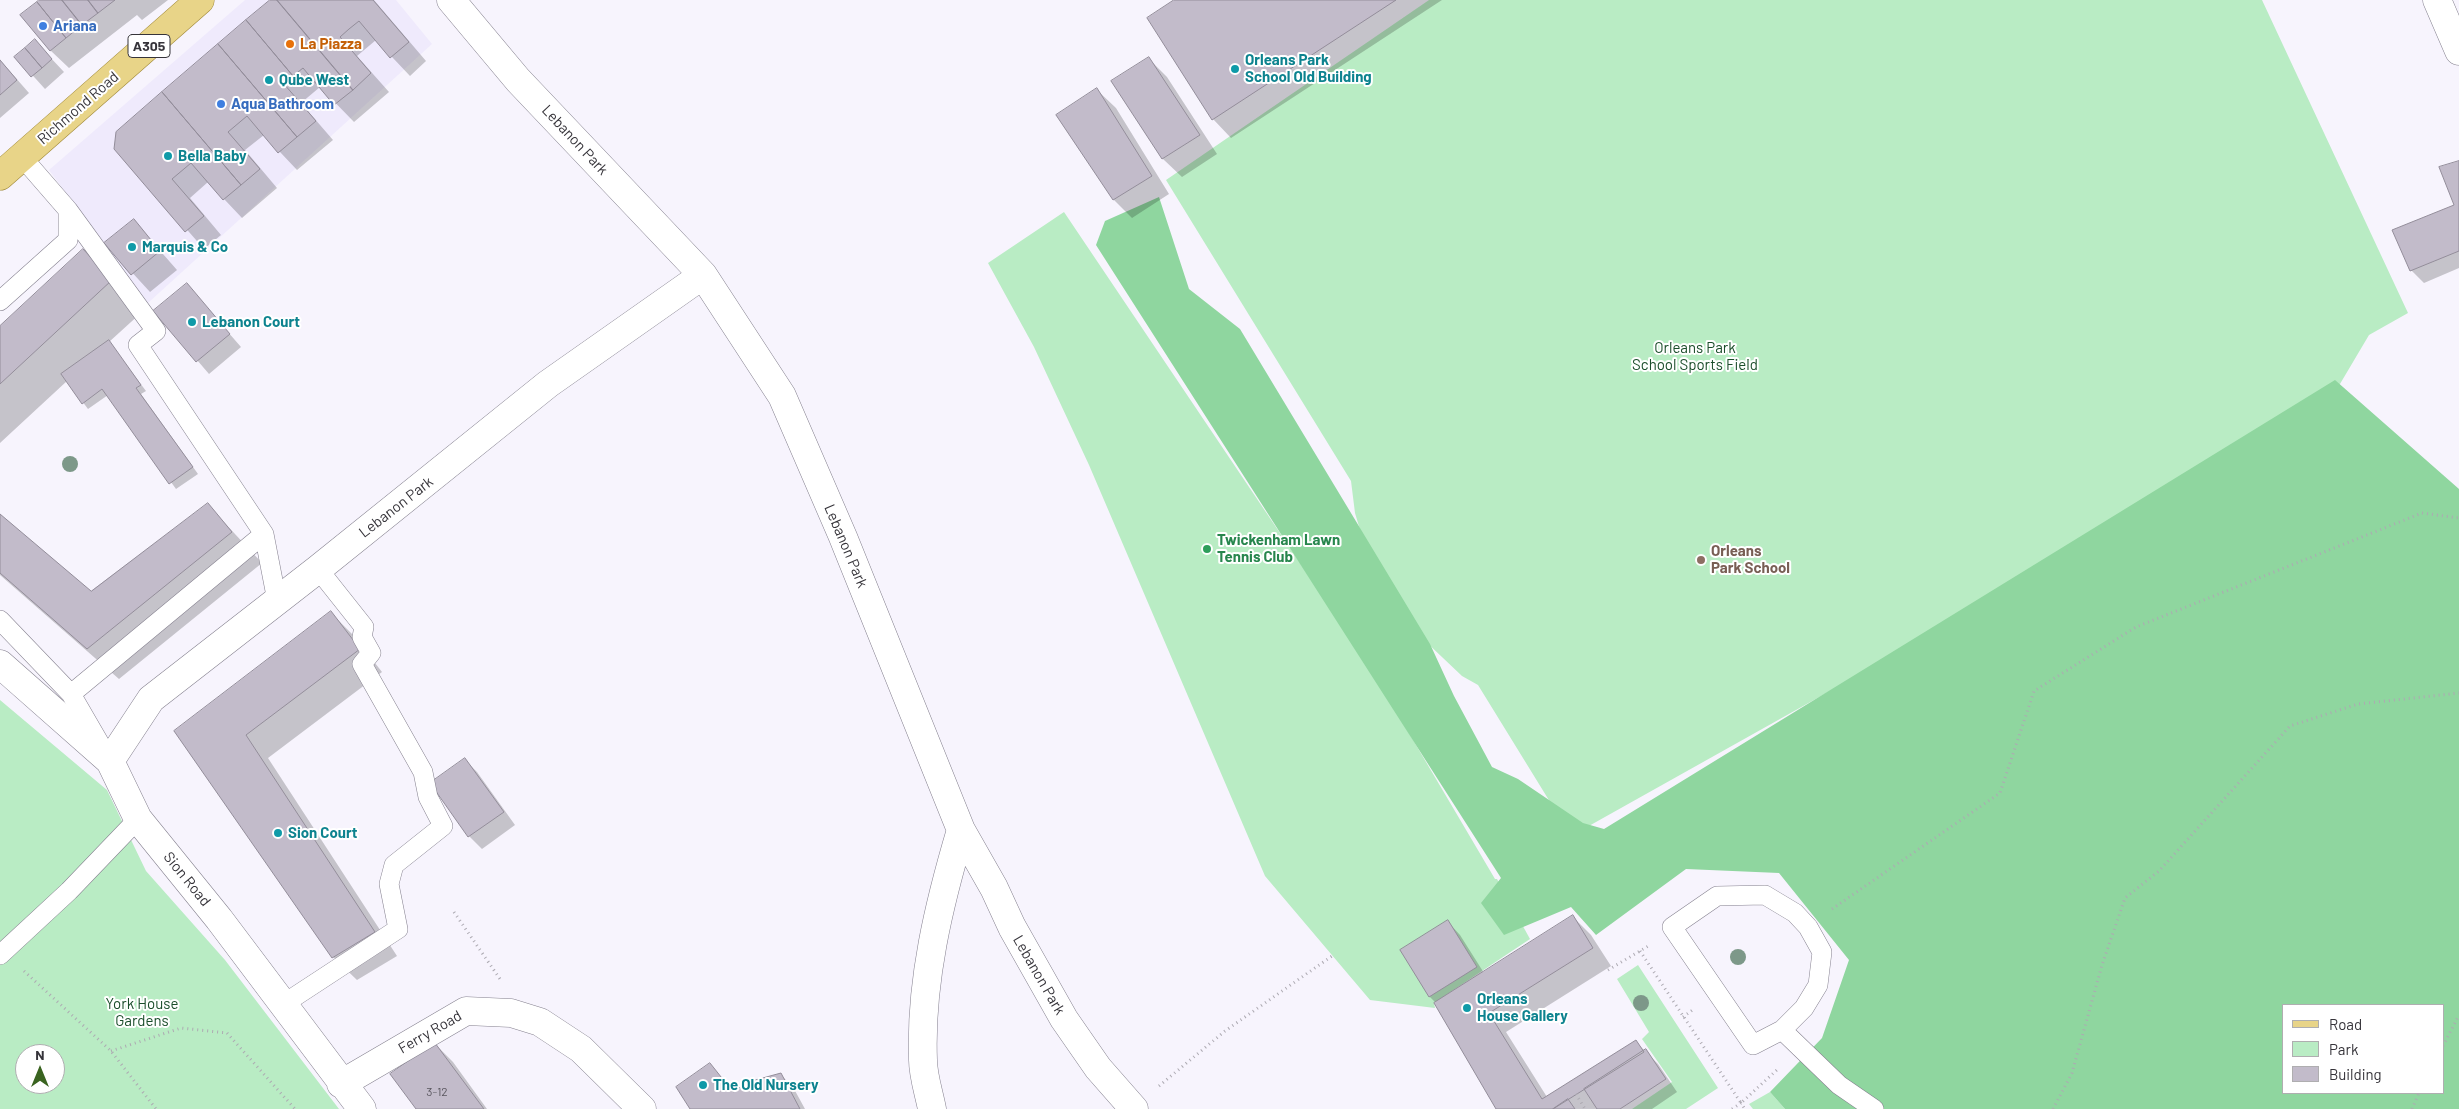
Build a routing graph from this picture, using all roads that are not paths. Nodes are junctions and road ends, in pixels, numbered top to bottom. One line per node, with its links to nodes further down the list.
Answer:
1 (200, 0): 5 (main road, Richmond Road / A305)
2 (451, 0): 8 (street, Lebanon Park)
3 (2437, 0): 4 (street)
4 (2459, 51)
5 (22, 158): 6 (main road, Richmond Road / A305); 7 (lane)
6 (0, 176)
7 (68, 210): 9 (lane); 10 (lane)
8 (703, 275): 11 (street, Lebanon Park); 18 (street, Lebanon Park)
9 (0, 301)
10 (264, 534): 12 (lane); 15 (lane)
11 (318, 569): 12 (street, Lebanon Park); 20 (lane)
12 (277, 601): 16 (street, Lebanon Park)
13 (0, 620): 15 (lane)
14 (0, 664): 16 (street, Sion Road)
15 (70, 694): 16 (lane)
16 (110, 761): 17 (street, Sion Road)
17 (138, 819): 19 (lane); 20 (street, Sion Road)
18 (961, 830): 25 (street); 26 (street, Lebanon Park)
19 (2, 953)
20 (282, 1005): 22 (street, Sion Road)
21 (1782, 1030): 21 (lane); 27 (lane)
22 (341, 1084): 23 (street, Sion Road); 24 (street, Ferry Road)
23 (362, 1109)
24 (642, 1109)
25 (932, 1109)
26 (1134, 1109)
27 (1874, 1109)

